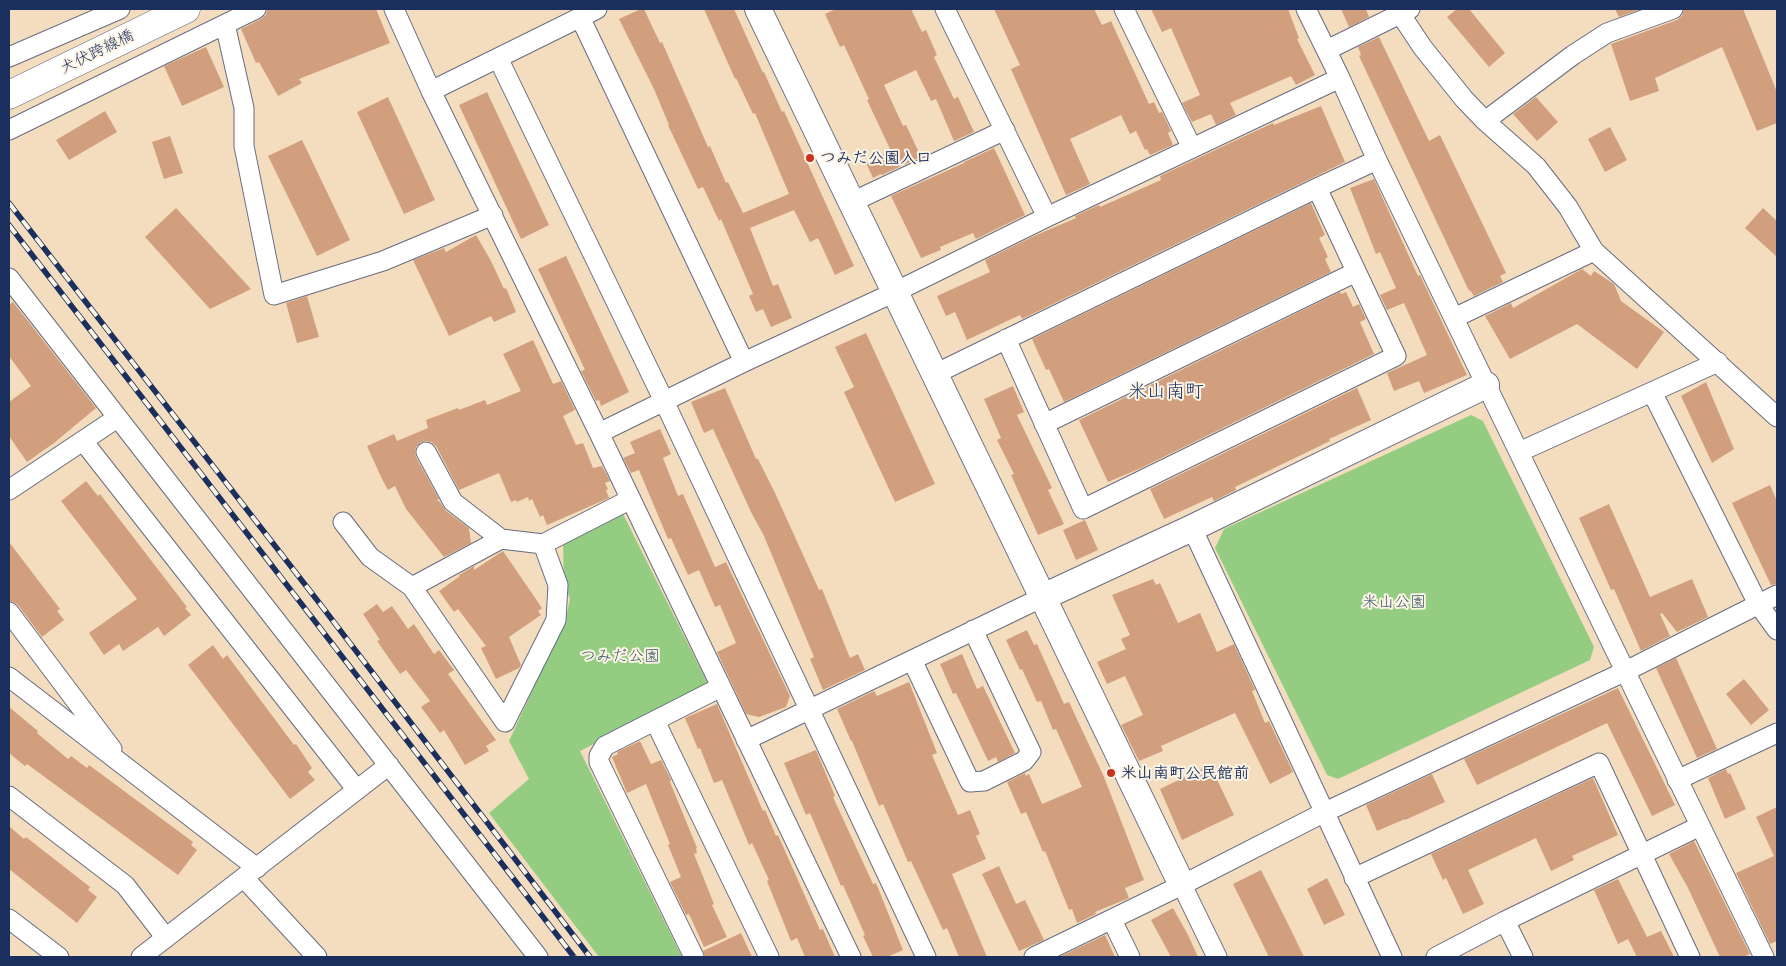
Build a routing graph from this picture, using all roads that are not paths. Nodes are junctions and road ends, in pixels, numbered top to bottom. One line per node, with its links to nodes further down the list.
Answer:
1 (120, 9): 15 (street)
2 (186, 9): 19 (main road, 犬伏跨線橋)
3 (256, 9): 13 (street)
4 (394, 9): 18 (street)
5 (597, 9): 12 (street)
6 (758, 9): 26 (street)
7 (945, 9): 22 (street)
8 (1124, 9): 23 (street)
9 (1306, 9): 14 (street)
10 (1673, 9): 20 (street)
11 (1402, 10): 14 (street); 20 (street)
12 (580, 17): 16 (street); 35 (street)
13 (224, 24): 21 (street); 27 (street)
14 (1327, 50): 17 (street)
15 (9, 56)
16 (498, 58): 18 (street); 40 (street)
17 (1340, 78): 23 (street); 24 (street)
18 (431, 91): 27 (street)
19 (9, 95)
20 (1485, 121): 29 (street)
21 (9, 130)
22 (1006, 130): 26 (street); 28 (street)
23 (1192, 148): 28 (street)
24 (1377, 160): 25 (street); 33 (street)
25 (1317, 188): 30 (street); 34 (street)
26 (852, 202): 32 (street)
27 (493, 215): 44 (street)
28 (1047, 217): 32 (street)
29 (1594, 251): 33 (street); 36 (street)
30 (1356, 272): 43 (street); 43 (street)
31 (9, 280): 42 (street)
32 (895, 292): 35 (street); 37 (street)
33 (1454, 318): 38 (street)
34 (1006, 339): 37 (street); 43 (street)
35 (744, 362): 40 (street)
36 (1718, 362): 39 (street); 41 (street)
37 (935, 374): 56 (street)
38 (1486, 385): 47 (street); 51 (street)
39 (1652, 392): 47 (street); 57 (street)
40 (664, 402): 44 (street); 65 (street)
41 (1777, 417)
42 (117, 418): 45 (street); 69 (street)
43 (1044, 424)
44 (599, 433): 49 (street)
45 (83, 440): 48 (street); 72 (street)
46 (426, 452): 52 (street)
47 (1519, 452): 62 (street)
48 (9, 490)
49 (631, 499): 53 (street); 64 (street)
50 (343, 522): 54 (street)
51 (1192, 528): 56 (street); 74 (street)
52 (501, 539): 53 (street); 54 (street)
53 (543, 544): 54 (street)
54 (412, 587)
55 (1777, 595): 57 (street)
56 (1043, 597): 59 (street); 79 (street)
57 (1758, 604): 60 (street); 62 (street)
58 (9, 612): 70 (street)
59 (973, 630): 61 (street); 61 (street)
60 (1777, 630)
61 (912, 660): 65 (street)
62 (1626, 670): 71 (street); 74 (street)
63 (9, 677): 70 (street)
64 (721, 687): 66 (street); 68 (street)
65 (809, 710): 68 (street); 93 (street)
66 (655, 721): 90 (street); 91 (street)
67 (1777, 733): 71 (street)
68 (746, 740): 92 (street)
69 (389, 765): 72 (street); 89 (street)
70 (127, 768): 77 (street)
71 (1678, 780): 75 (street)
72 (357, 790): 77 (street)
73 (9, 796): 83 (street)
74 (1325, 812): 78 (street); 79 (street)
75 (1700, 826): 76 (street); 99 (street)
76 (1640, 854): 78 (street); 82 (street); 98 (street)
77 (251, 873): 83 (street); 88 (street)
78 (1354, 878): 96 (street)
79 (1182, 885): 81 (street); 95 (street)
80 (9, 919): 86 (street)
81 (1112, 920): 84 (street); 94 (street)
82 (1505, 921): 85 (street); 97 (street)
83 (166, 938): 87 (street)
84 (1040, 956)
85 (1443, 956)
86 (59, 957)
87 (141, 957)
88 (317, 957)
89 (538, 957)
90 (694, 957)
91 (769, 957)
92 (851, 957)
93 (926, 957)
94 (1130, 957)
95 (1217, 957)
96 (1392, 957)
97 (1523, 957)
98 (1690, 957)
99 (1764, 957)

